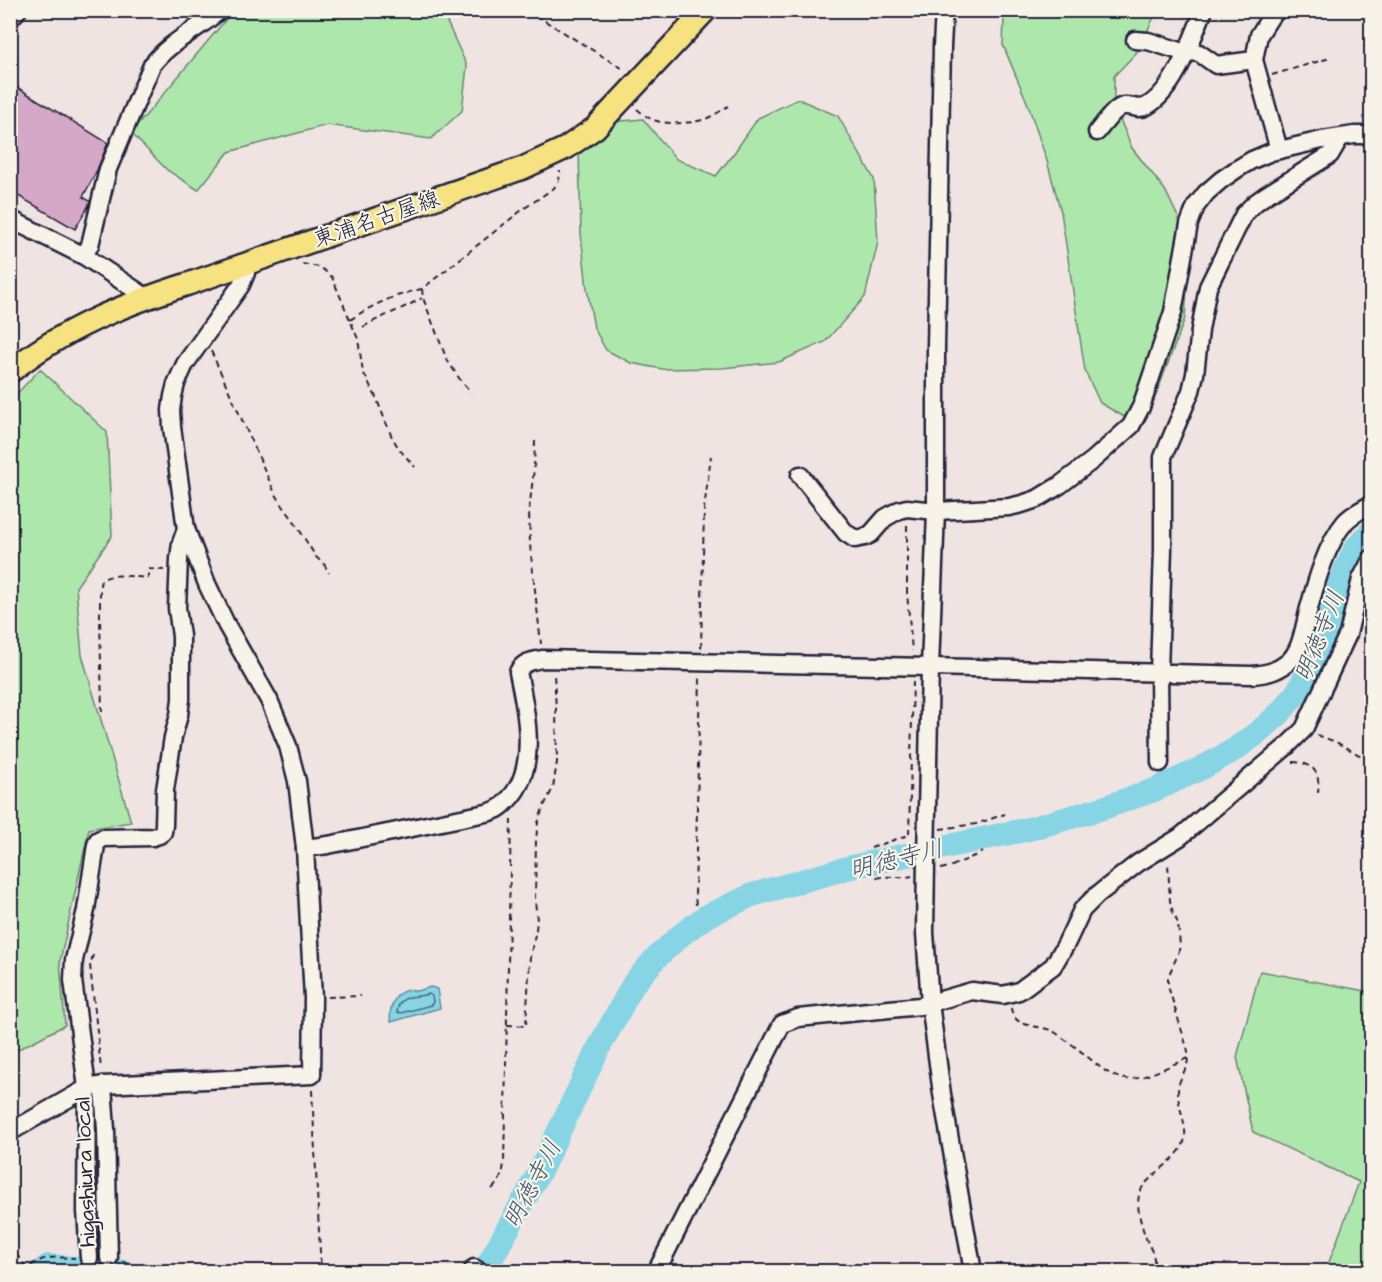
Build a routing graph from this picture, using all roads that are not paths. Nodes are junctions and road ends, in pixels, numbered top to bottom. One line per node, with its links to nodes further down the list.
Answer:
1 (18, 10): 7 (street)
2 (220, 10): 16 (street)
3 (706, 10): 17 (main road, 東浦名古屋線)
4 (944, 10): 22 (street)
5 (1204, 10): 9 (street)
6 (1278, 10): 10 (street)
7 (10, 19)
8 (1136, 40): 9 (street)
9 (1187, 52): 10 (street); 11 (street)
10 (1254, 60): 14 (street)
11 (1097, 132)
12 (1371, 135): 13 (street)
13 (1340, 138): 14 (street); 26 (street)
14 (1279, 150): 22 (street)
15 (10, 219): 16 (street)
16 (84, 256): 18 (street)
17 (244, 264): 18 (main road, 東浦名古屋線); 23 (street)
18 (146, 297): 19 (main road, 東浦名古屋線)
19 (10, 372)
20 (800, 476): 22 (street)
21 (1371, 504): 26 (street)
22 (936, 511): 25 (street)
23 (186, 529): 28 (street); 30 (street)
24 (1371, 558): 29 (street)
25 (930, 666): 26 (street); 28 (street); 29 (street)
26 (1159, 672): 27 (street)
27 (1160, 763)
28 (305, 848): 30 (street)
29 (930, 1003): 34 (street); 35 (street)
30 (95, 1087): 31 (street); 32 (street); 33 (street, higashiura local)
31 (10, 1132)
32 (89, 1258)
33 (109, 1258)
34 (656, 1272)
35 (973, 1272)

